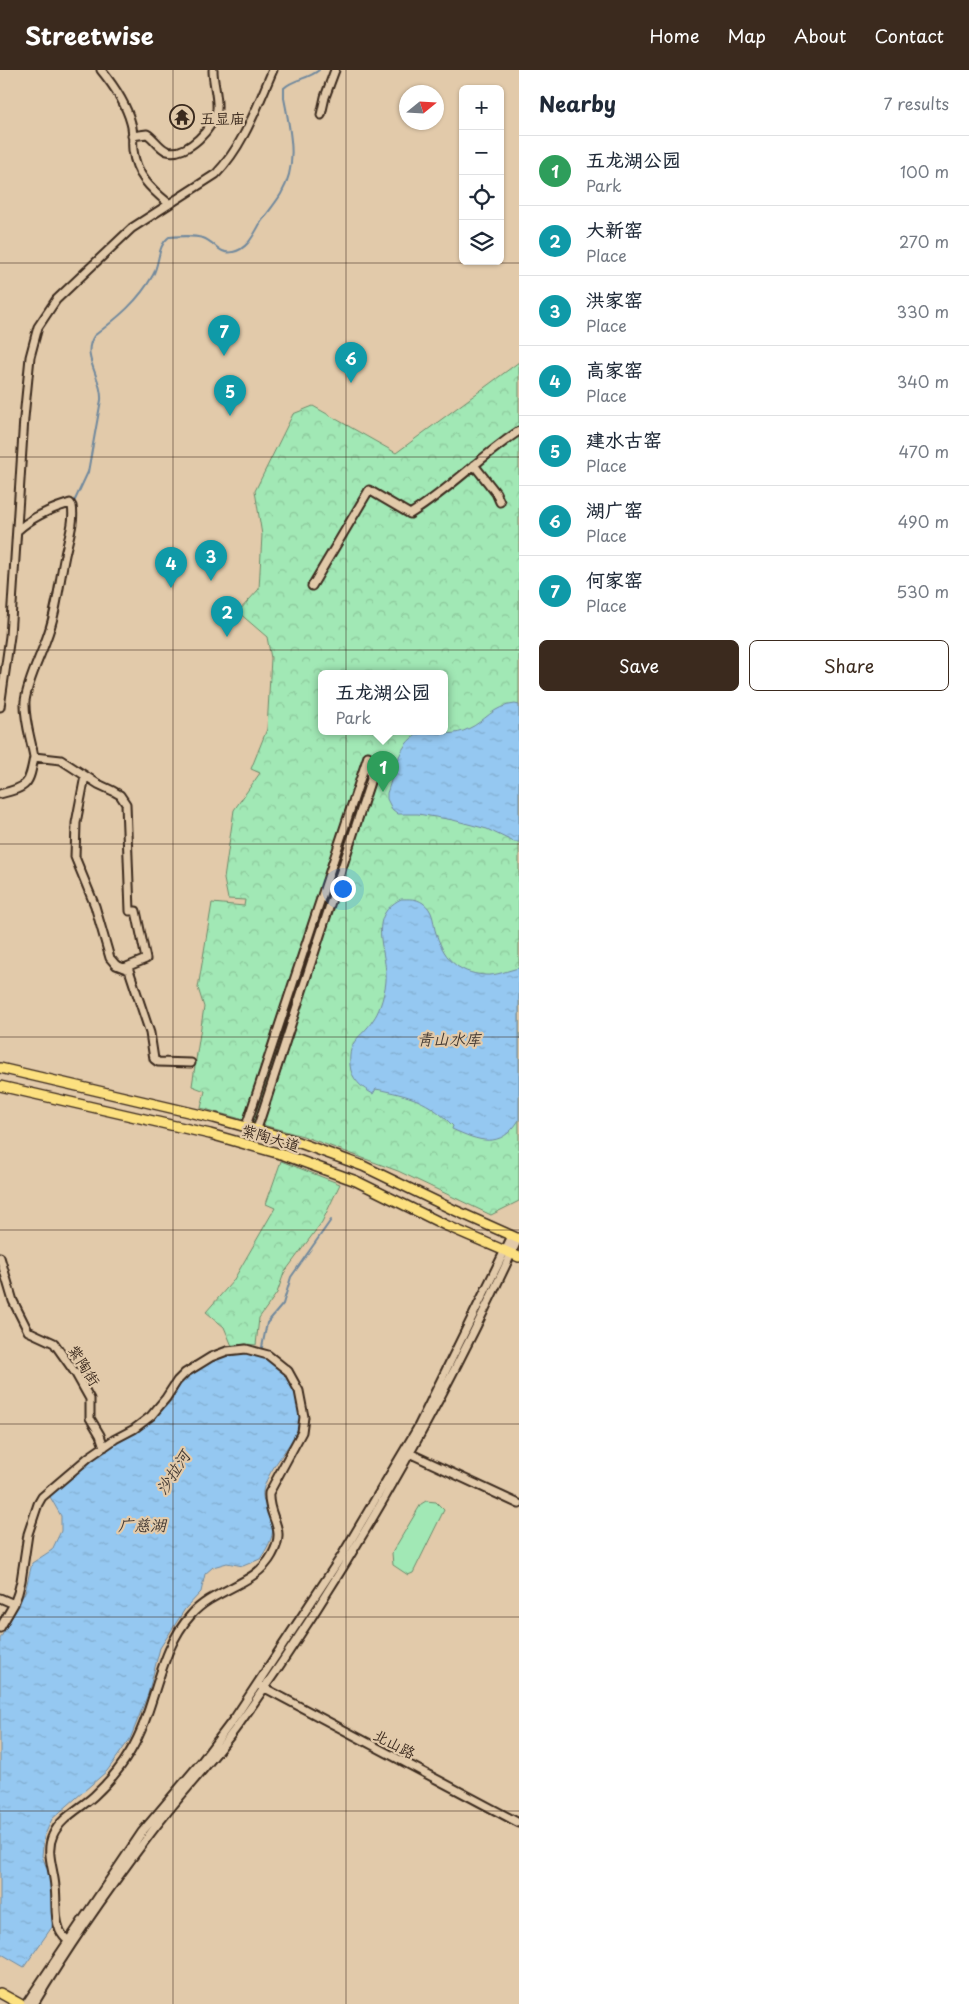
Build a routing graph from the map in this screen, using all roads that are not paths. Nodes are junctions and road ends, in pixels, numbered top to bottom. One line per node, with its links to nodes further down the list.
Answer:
1 (101, 70): 6 (street)
2 (213, 70): 6 (street)
3 (273, 70): 7 (street)
4 (335, 70): 5 (street)
5 (321, 115)
6 (132, 136): 7 (street)
7 (168, 203): 11 (street)
8 (519, 430): 9 (street)
9 (474, 466): 10 (street); 12 (street)
10 (500, 502)
11 (17, 531): 13 (street); 14 (street)
12 (312, 586)
13 (0, 707)
14 (34, 757): 15 (street); 16 (street)
15 (85, 776): 17 (street); 17 (street)
16 (0, 794)
17 (124, 968): 18 (street)
18 (191, 1064)
19 (0, 1068): 21 (main road, 紫陶大道)
20 (0, 1086): 24 (main road, 紫陶大道)
21 (246, 1126): 22 (main road, 紫陶大道); 22 (street)
22 (257, 1129): 23 (main road, 紫陶大道)
23 (516, 1238): 24 (street)
24 (512, 1254): 27 (street)
25 (0, 1257): 26 (street, 紫陶街)
26 (104, 1447): 30 (street); 34 (street)
27 (408, 1452): 28 (street); 32 (street)
28 (519, 1504)
29 (0, 1598): 30 (street)
30 (14, 1604): 31 (street)
31 (0, 1628)
32 (262, 1687): 33 (street, 北山路); 34 (street); 38 (street)
33 (519, 1823)
34 (67, 1940): 37 (street)
35 (0, 1993): 36 (main road)
36 (20, 2004)
37 (26, 2004)
38 (34, 2004)

